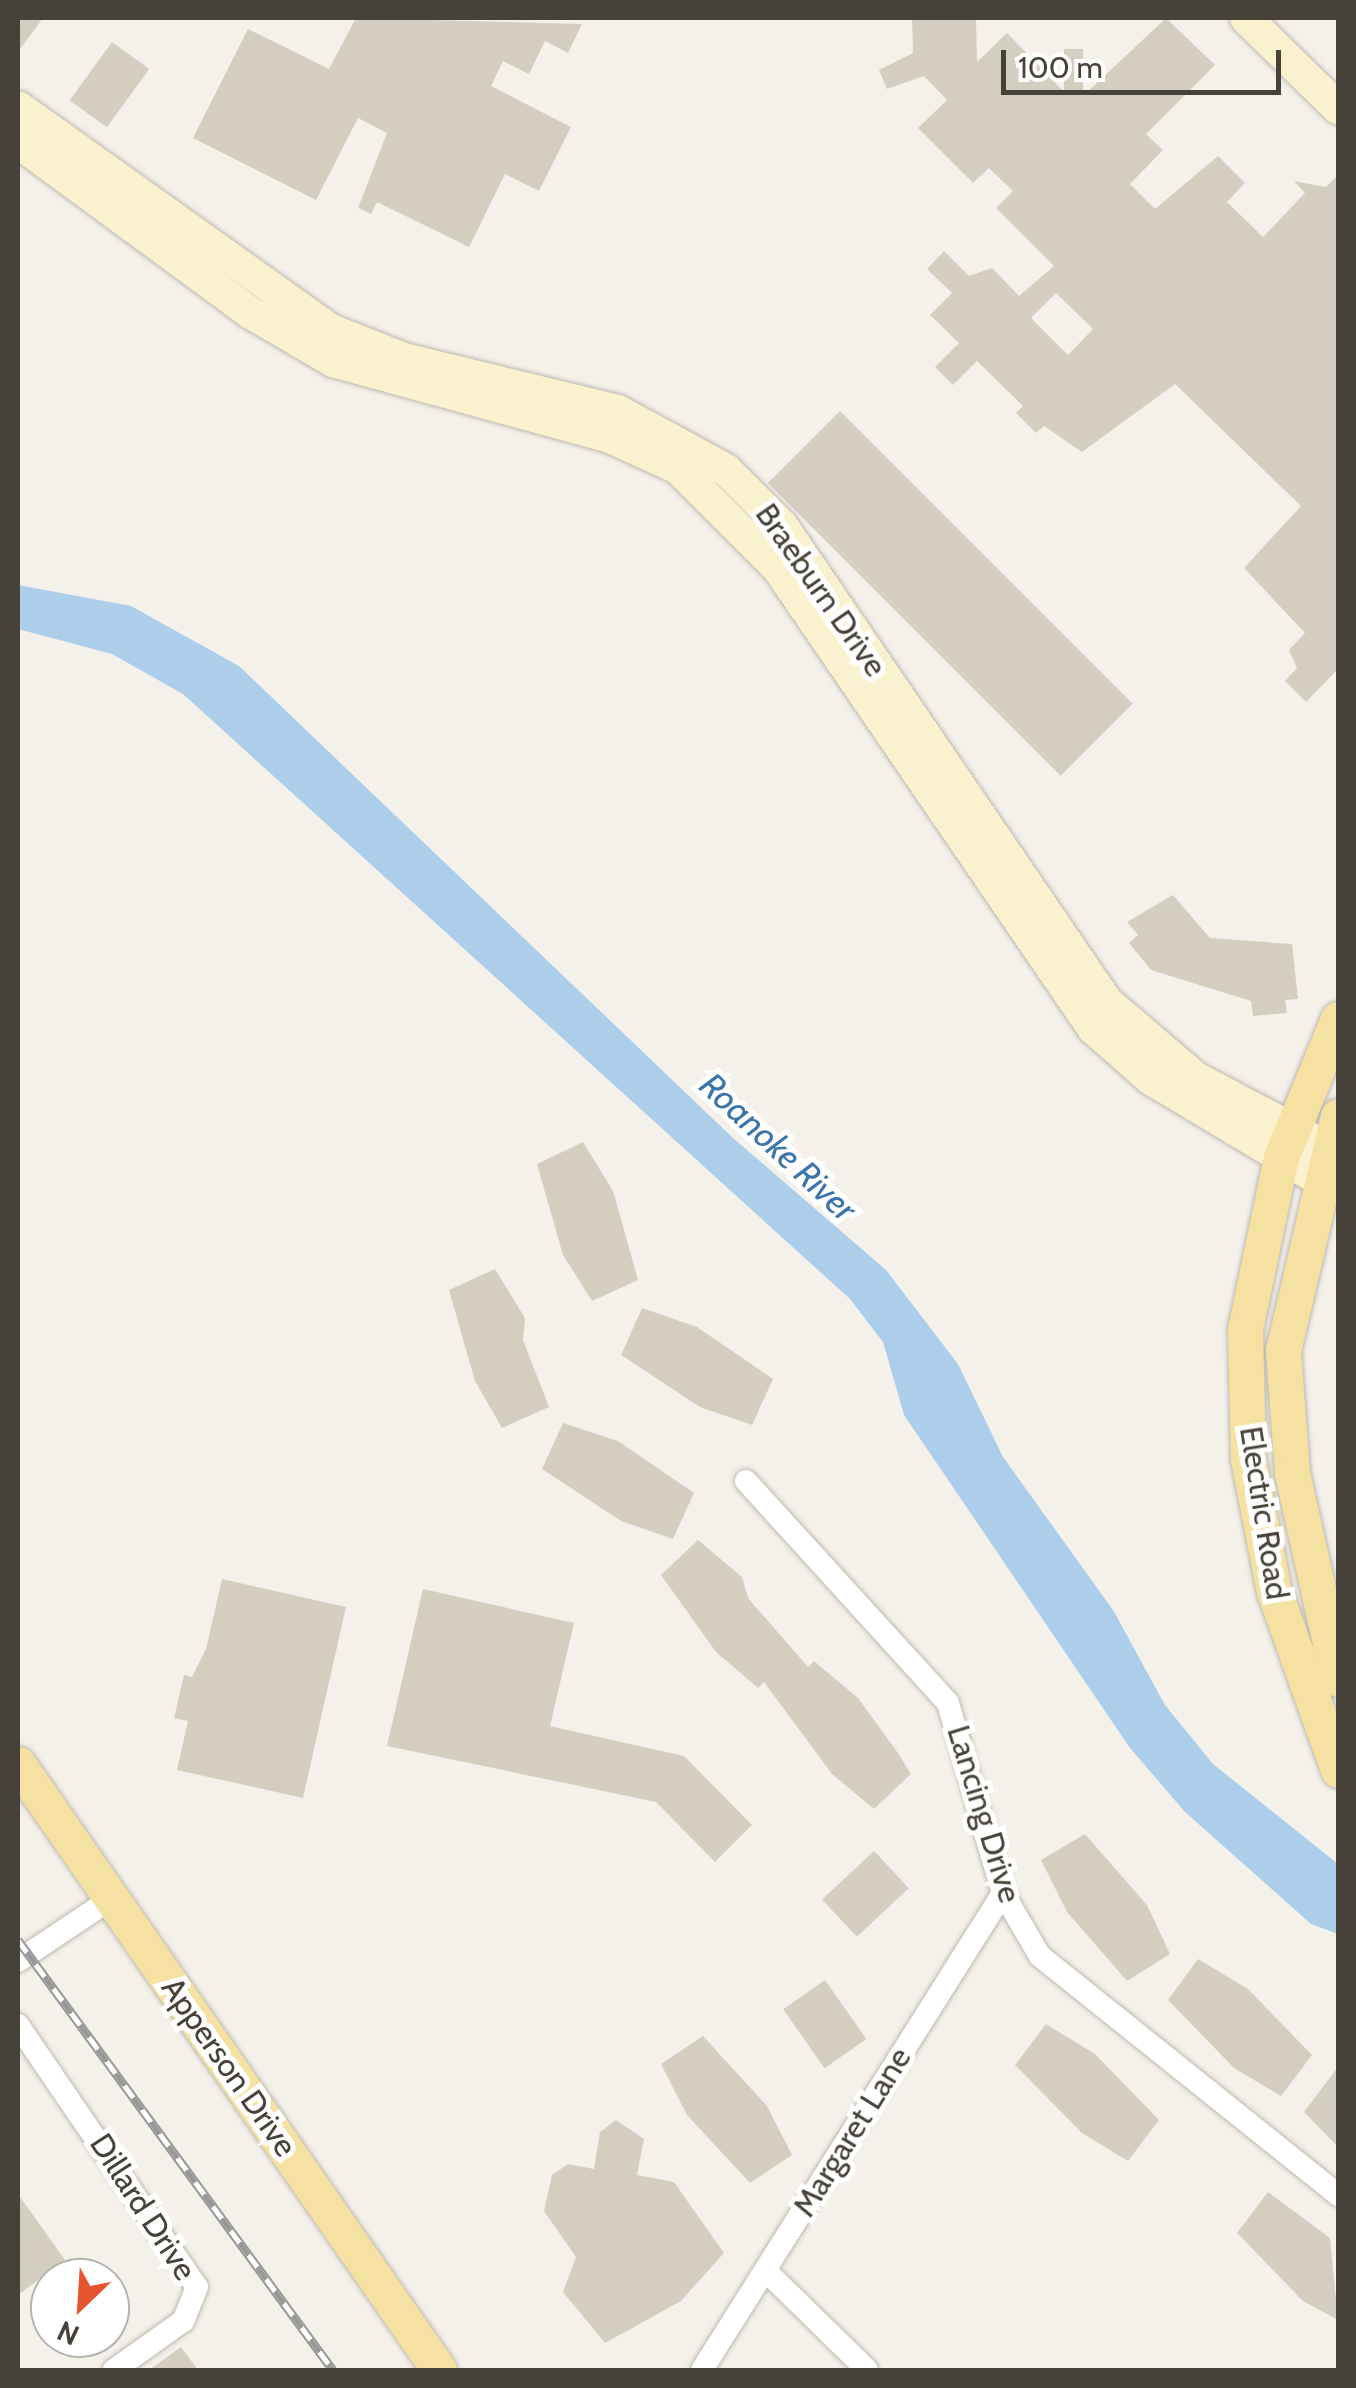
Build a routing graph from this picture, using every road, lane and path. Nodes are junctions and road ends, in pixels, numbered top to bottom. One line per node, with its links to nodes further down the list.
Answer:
1 (1246, 18): 3 (street)
2 (18, 107): 5 (street, Braeburn Drive)
3 (1338, 108)
4 (18, 142): 5 (street, Braeburn Drive)
5 (969, 826): 7 (street, Braeburn Drive)
6 (1338, 1020): 7 (main road, Electric Road)
7 (1286, 1143): 8 (street, Braeburn Drive); 12 (main road, Electric Road)
8 (1334, 1166): 10 (main road, Electric Road)
9 (746, 1481): 13 (street, Lancing Drive)
10 (1338, 1680)
11 (18, 1764): 14 (main road, Apperson Drive)
12 (1338, 1770)
13 (1003, 1893): 17 (street, Lancing Drive); 18 (street, Margaret Lane)
14 (112, 1898): 15 (street); 20 (main road, Apperson Drive)
15 (18, 1961)
16 (18, 2025): 19 (street, Dillard Drive)
17 (1338, 2195)
18 (766, 2271): 21 (street, Margaret Lane); 22 (street)
19 (114, 2370)
20 (439, 2370)
21 (702, 2370)
22 (867, 2370)

